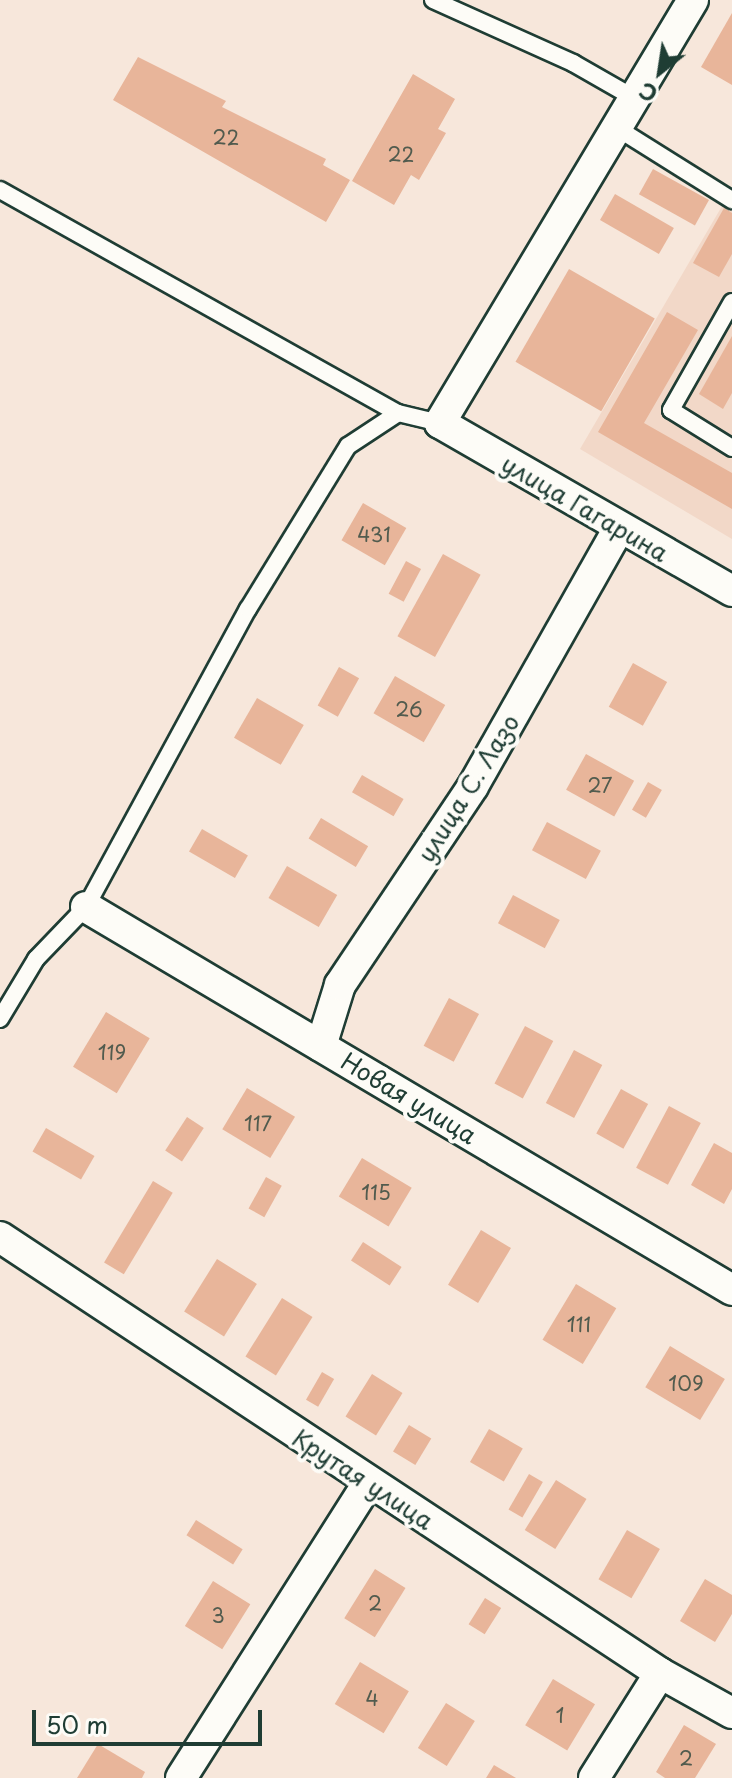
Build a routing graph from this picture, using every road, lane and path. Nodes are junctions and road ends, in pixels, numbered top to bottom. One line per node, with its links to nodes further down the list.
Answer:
1 (433, 0): 3 (lane)
2 (693, 0): 3 (street)
3 (634, 98): 4 (street)
4 (617, 128): 6 (lane); 9 (street)
5 (0, 190): 8 (lane)
6 (732, 200)
7 (732, 302): 10 (lane)
8 (398, 413): 9 (lane); 13 (lane)
9 (440, 423): 11 (street, улица Гагарина)
10 (731, 443)
11 (618, 530): 12 (street, улица Гагарина); 15 (street, улица С. Лазо)
12 (732, 591)
13 (86, 907): 14 (lane); 15 (street, Новая улица)
14 (0, 1019)
15 (321, 1046): 17 (street, Новая улица)
16 (0, 1237): 18 (street, Крутая улица)
17 (732, 1290)
18 (368, 1483): 19 (street, Крутая улица); 21 (street)
19 (660, 1673): 20 (street, Крутая улица); 22 (street)
20 (732, 1713)
21 (181, 1778)
22 (594, 1778)

